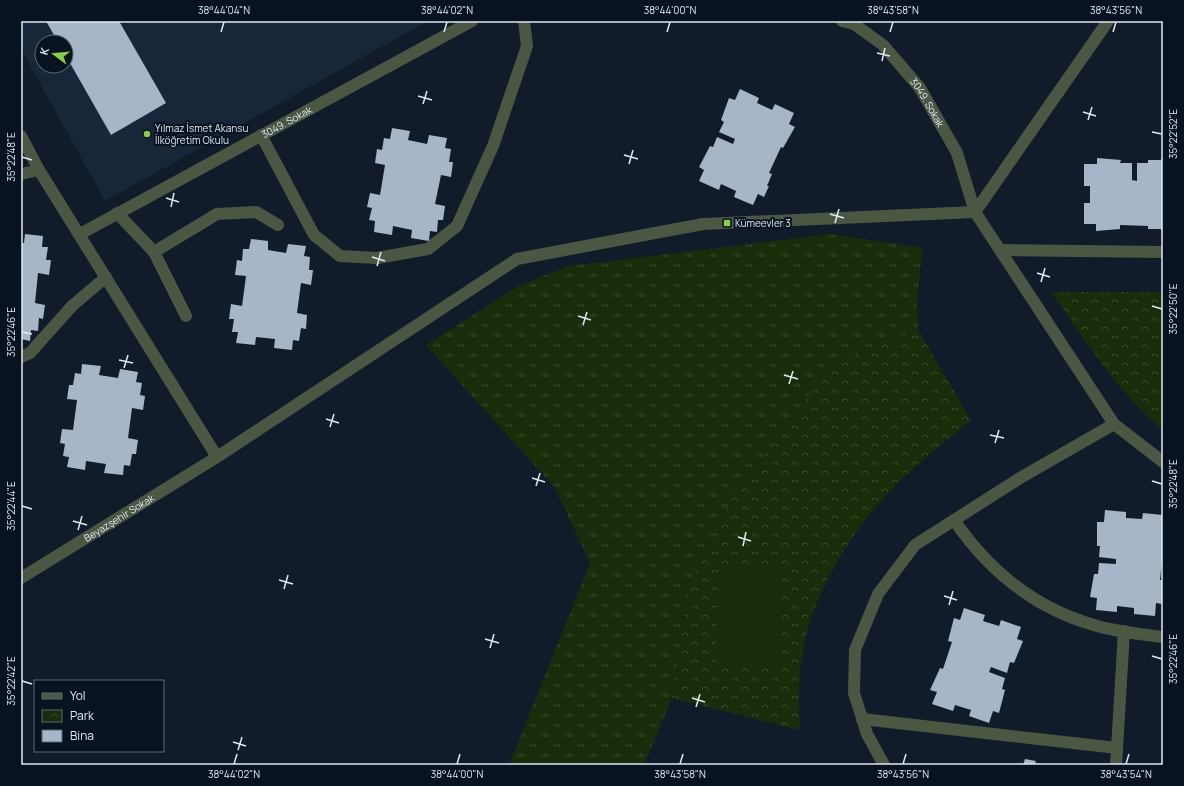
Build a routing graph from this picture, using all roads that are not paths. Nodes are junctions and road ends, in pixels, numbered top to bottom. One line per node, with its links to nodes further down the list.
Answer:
1 (472, 21): 5 (street, 3049. Sokak)
2 (524, 21): 5 (street)
3 (842, 21): 9 (street, 3049. Sokak)
4 (1108, 21): 9 (street)
5 (261, 135): 10 (street, 3049. Sokak)
6 (21, 136): 7 (street)
7 (39, 170): 8 (street); 12 (street)
8 (21, 174)
9 (975, 212): 13 (street, 3049. Sokak); 20 (street, Beyazşehir Sokak)
10 (117, 213): 12 (street, 3049. Sokak); 14 (street)
11 (278, 225): 14 (street)
12 (80, 234): 16 (street)
13 (1000, 250): 15 (street); 19 (street, 3049. Sokak)
14 (154, 252): 17 (street)
15 (1163, 252)
16 (106, 277): 18 (street); 20 (street)
17 (186, 316)
18 (21, 357)
19 (1114, 424): 21 (street, 3049. Sokak); 22 (street)
20 (217, 457): 23 (street, Beyazşehir Sokak)
21 (1163, 462)
22 (954, 520): 24 (street); 26 (street)
23 (21, 578)
24 (1124, 631): 25 (street); 27 (street)
25 (1163, 637)
26 (862, 719): 27 (street); 28 (street)
27 (1117, 748): 29 (street)
28 (884, 765)
29 (1116, 765)

